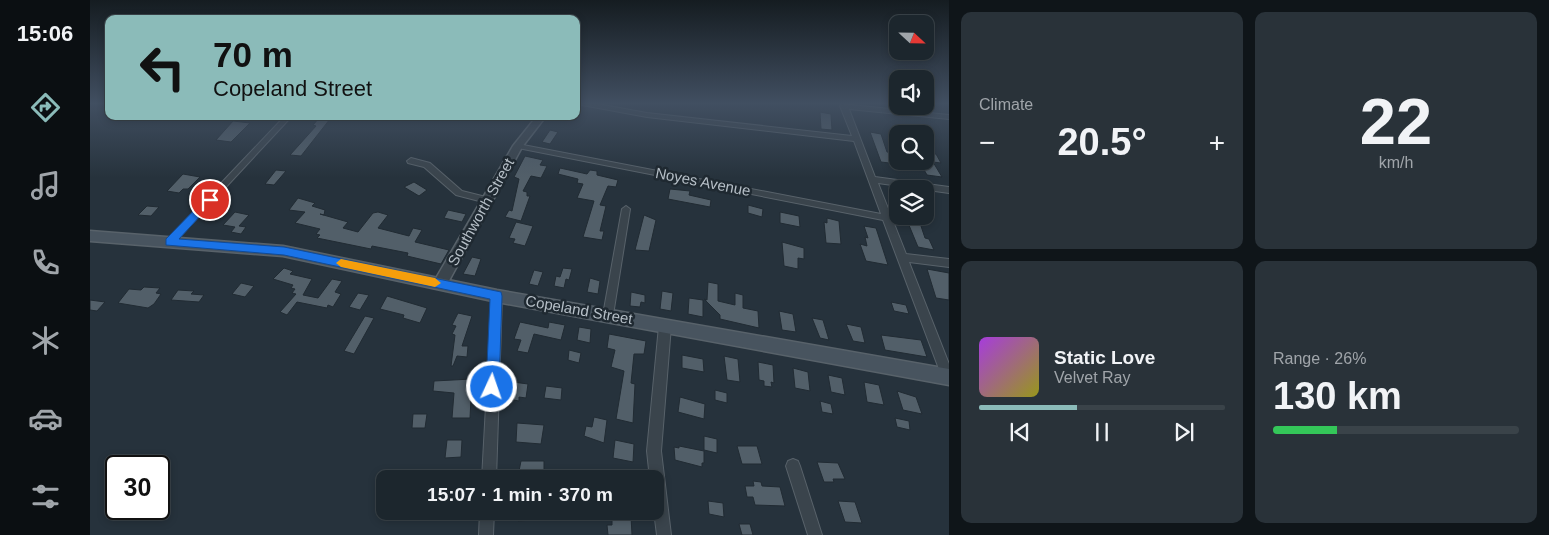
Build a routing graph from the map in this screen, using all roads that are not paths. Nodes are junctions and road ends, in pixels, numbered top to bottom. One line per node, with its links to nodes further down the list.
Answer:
1 (278, 128): 14 (street)
2 (532, 128): 6 (street, Southworth Street)
3 (760, 128): 5 (street)
4 (852, 128): 5 (street)
5 (856, 139): 8 (street)
6 (518, 146): 10 (street, Southworth Street); 12 (street, Noyes Avenue)
7 (411, 161): 10 (street)
8 (872, 179): 9 (street); 12 (street)
9 (949, 190)
10 (487, 200): 17 (street, Southworth Street)
11 (626, 209): 19 (street)
12 (887, 218): 15 (street)
13 (90, 236): 14 (main road, Copeland Street)
14 (170, 242): 17 (main road, Copeland Street)
15 (902, 257): 16 (street); 21 (street)
16 (949, 263)
17 (440, 284): 18 (main road, Copeland Street)
18 (496, 296): 19 (main road, Copeland Street); 23 (street)
19 (608, 315): 20 (main road, Copeland Street)
20 (666, 326): 21 (main road, Copeland Street); 26 (street)
21 (949, 377)
22 (793, 466): 27 (street)
23 (489, 470)
24 (487, 520): 25 (street)
25 (486, 535)
26 (664, 535)
27 (815, 535)

